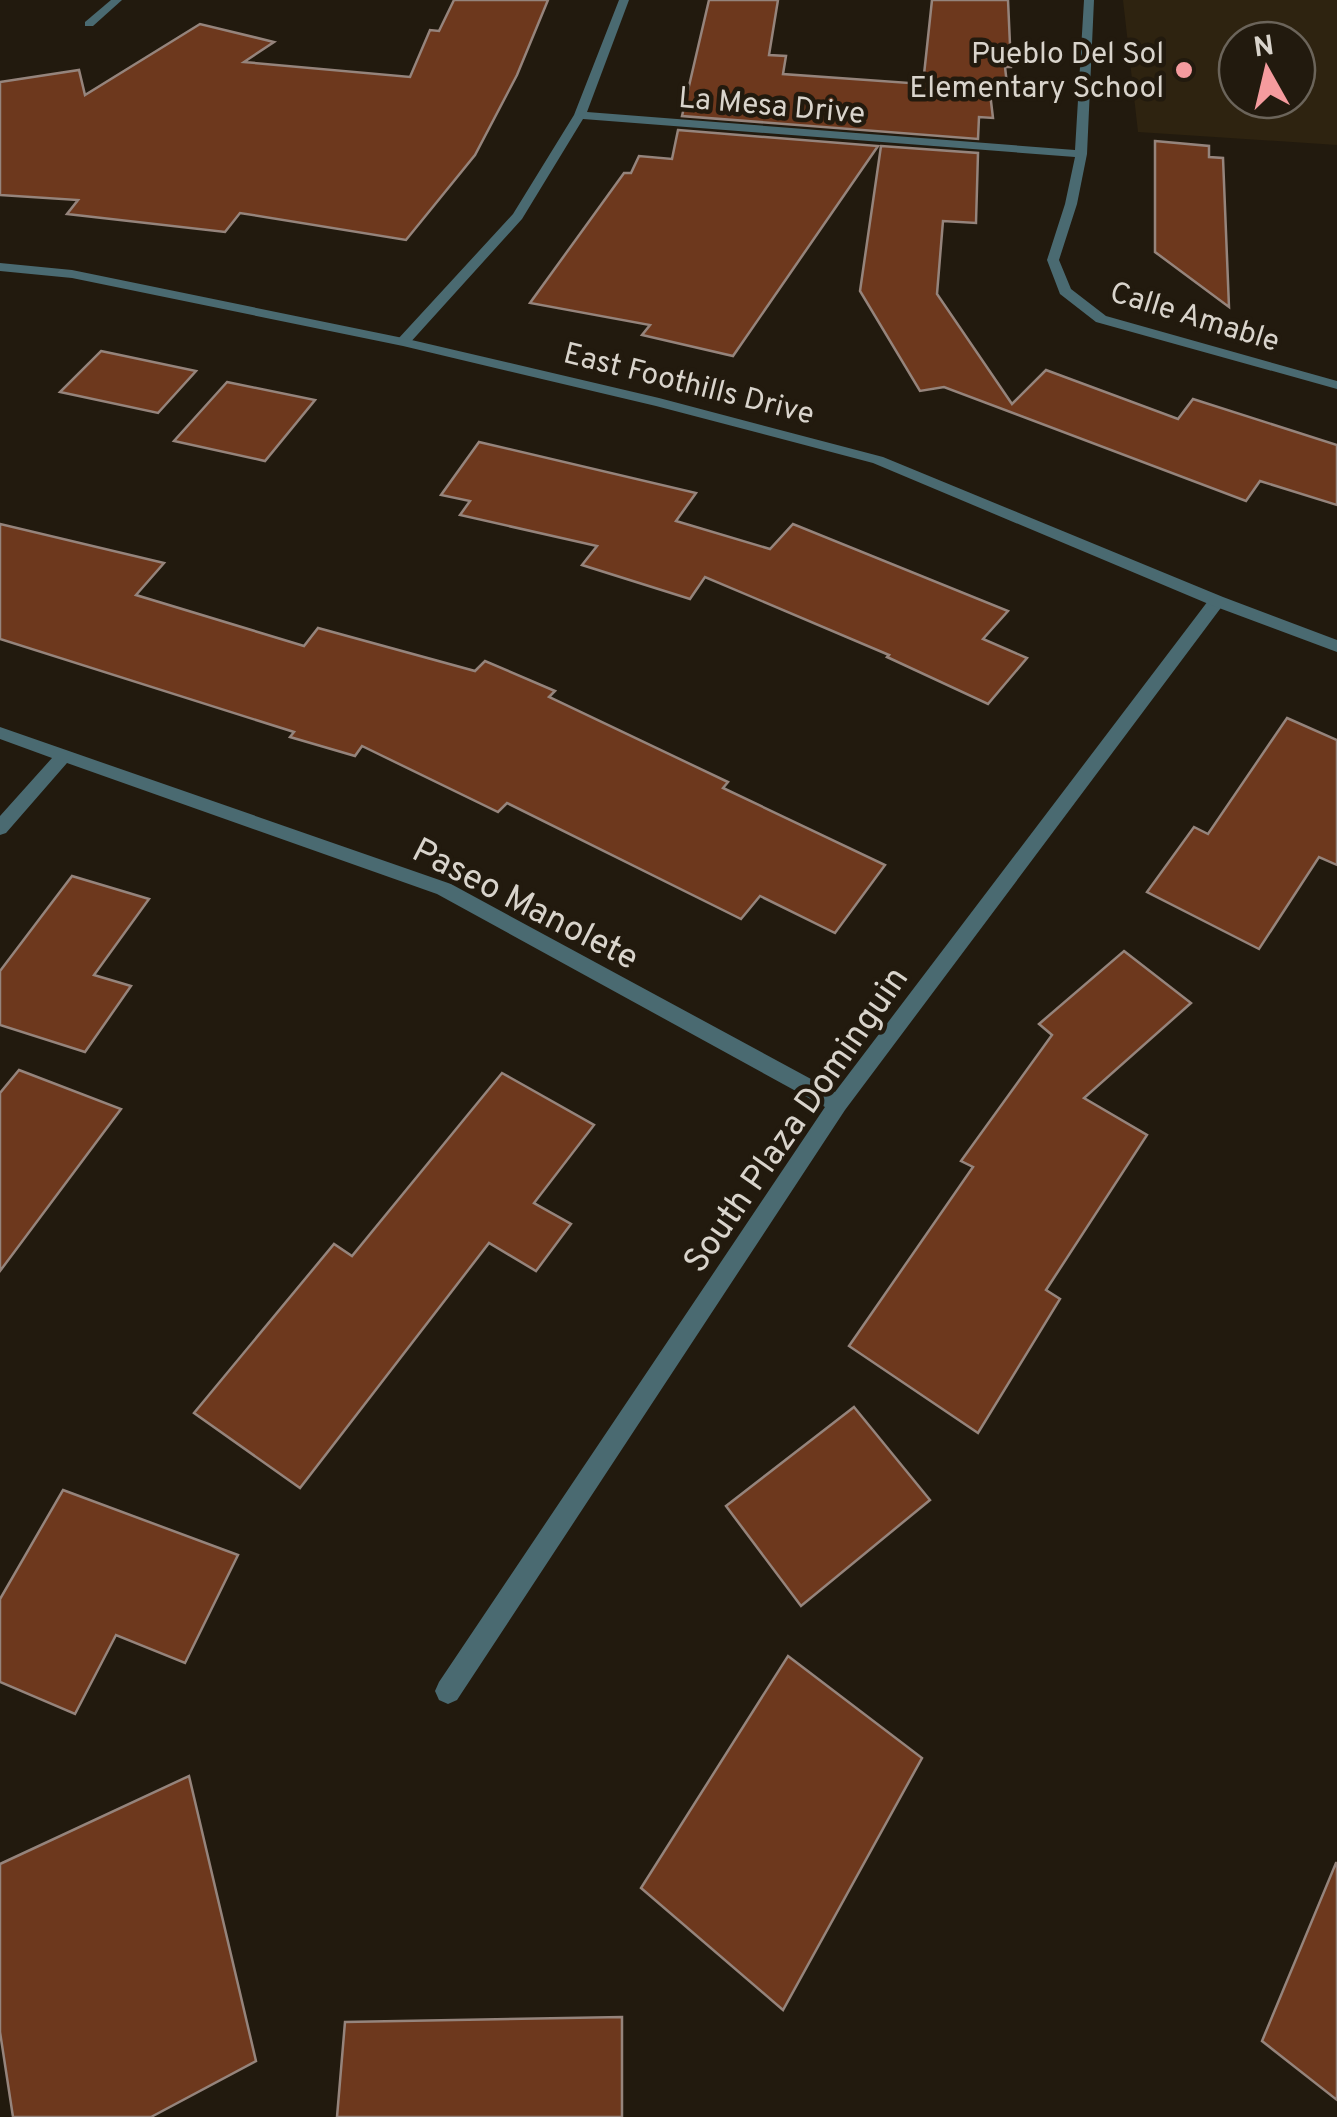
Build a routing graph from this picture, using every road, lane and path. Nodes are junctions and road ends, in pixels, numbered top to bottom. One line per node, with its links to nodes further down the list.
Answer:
1 (116, 0): 4 (street)
2 (624, 0): 5 (street)
3 (1089, 0): 6 (street, Calle Amable)
4 (90, 24)
5 (580, 115): 6 (street, La Mesa Drive); 8 (street)
6 (1081, 154): 9 (street, Calle Amable)
7 (0, 267): 8 (street, East Foothills Drive)
8 (403, 342): 10 (street, East Foothills Drive)
9 (1337, 385)
10 (1217, 601): 11 (street, East Foothills Drive); 15 (street, South Plaza Dominguin)
11 (1337, 646)
12 (0, 733): 13 (street, Paseo Manolete)
13 (65, 754): 14 (street); 15 (street, Paseo Manolete)
14 (0, 828)
15 (838, 1104): 16 (street, South Plaza Dominguin)
16 (448, 1691)

